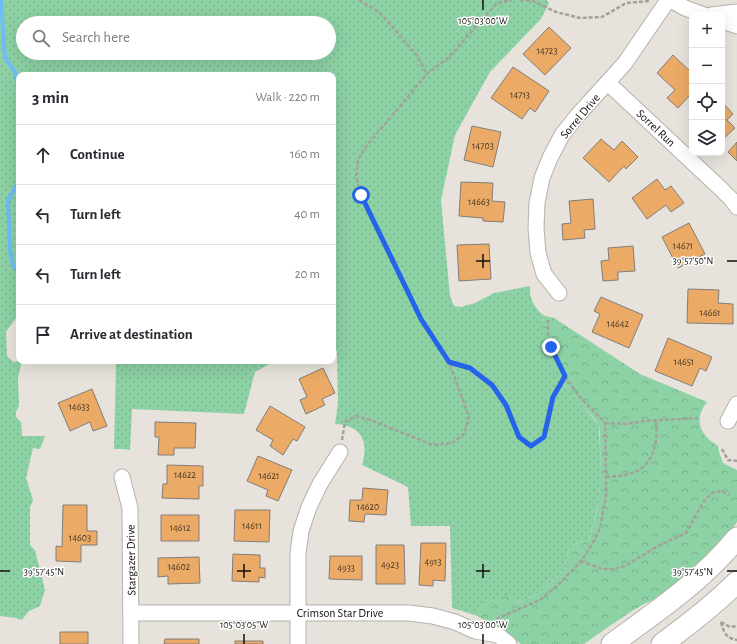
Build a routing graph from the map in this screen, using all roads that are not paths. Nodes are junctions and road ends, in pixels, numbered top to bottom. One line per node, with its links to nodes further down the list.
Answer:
1 (662, 0): 8 (street, Sorrel Drive)
2 (671, 0): 3 (street)
3 (696, 12)
4 (737, 12): 5 (street)
5 (725, 13)
6 (725, 22): 7 (street)
7 (737, 26)
8 (608, 83): 9 (street, Sorrel Run); 10 (street, Sorrel Drive)
9 (737, 208)
10 (559, 293)
11 (737, 404): 12 (street)
12 (728, 421)
13 (340, 452): 18 (street)
14 (122, 477): 17 (street, Stargazer Drive)
15 (737, 538): 23 (main road)
16 (737, 582): 24 (main road)
17 (131, 613): 18 (street, Crimson Star Drive); 20 (street, Stargazer Drive)
18 (298, 613): 19 (street, Crimson Star Drive); 21 (street)
19 (477, 637): 22 (street, Crimson Star Drive)
20 (131, 644)
21 (298, 644)
22 (509, 644)
23 (612, 644)
24 (662, 644)

